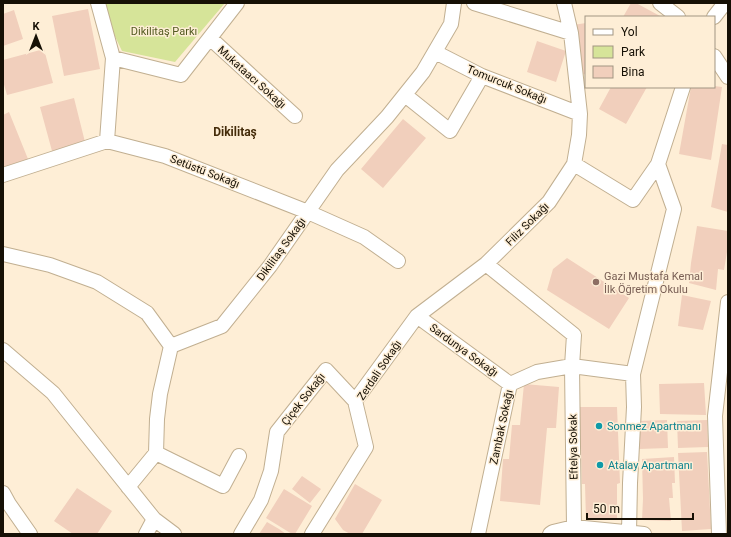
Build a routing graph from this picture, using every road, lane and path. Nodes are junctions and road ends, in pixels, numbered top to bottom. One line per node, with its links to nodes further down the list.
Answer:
1 (98, 3): 13 (street)
2 (237, 3): 11 (street)
3 (454, 3): 12 (street, Dikilitaş Sokağı)
4 (474, 3): 10 (street)
5 (564, 3): 10 (street, Filiz Sokağı)
6 (660, 3): 8 (street)
7 (725, 3): 9 (street)
8 (677, 16)
9 (715, 16)
10 (570, 33): 19 (street, Filiz Sokağı)
11 (210, 38): 13 (street); 20 (street, Mukataacı Sokağı)
12 (435, 52): 15 (street, Tomurcuk Sokağı); 18 (street, Dikilitaş Sokağı)
13 (113, 58): 21 (street)
14 (715, 58): 16 (street)
15 (482, 76): 18 (street); 19 (street, Tomurcuk Sokağı)
16 (728, 77)
17 (683, 88): 23 (street)
18 (405, 95): 25 (street, Dikilitaş Sokağı)
19 (580, 114): 22 (street, Filiz Sokağı)
20 (295, 116)
21 (107, 141): 24 (street); 25 (street, Setüstü Sokağı)
22 (574, 164): 23 (street); 28 (street, Filiz Sokağı)
23 (658, 164): 34 (street)
24 (3, 176)
25 (308, 212): 27 (street, Setüstü Sokağı); 31 (street, Dikilitaş Sokağı)
26 (3, 254): 31 (street)
27 (398, 261)
28 (486, 264): 30 (street, Filiz Sokağı); 33 (street, Eftelya Sokak)
29 (728, 302): 37 (street)
30 (417, 316): 35 (street, Sardunya Sokağı); 36 (street, Zerdali Sokağı)
31 (171, 346): 38 (street)
32 (3, 350): 40 (street)
33 (572, 366): 34 (street, Zambak Sokağı); 35 (street, Zambak Sokağı); 43 (street, Eftelya Sokak)
34 (634, 374): 45 (street)
35 (510, 384): 51 (street, Zambak Sokağı)
36 (355, 401): 49 (street, Çiçek Sokağı); 50 (street, Zerdali Sokağı)
37 (721, 414): 54 (street)
38 (156, 453): 39 (street); 40 (street)
39 (240, 456)
40 (128, 487): 42 (street)
41 (3, 493): 46 (street)
42 (154, 519): 47 (street); 48 (street)
43 (574, 527): 44 (street); 52 (street)
44 (609, 533): 45 (street)
45 (629, 533): 53 (street)
46 (30, 534)
47 (146, 534)
48 (174, 534)
49 (242, 534)
50 (312, 534)
51 (478, 534)
52 (550, 534)
53 (644, 534)
54 (719, 534)

